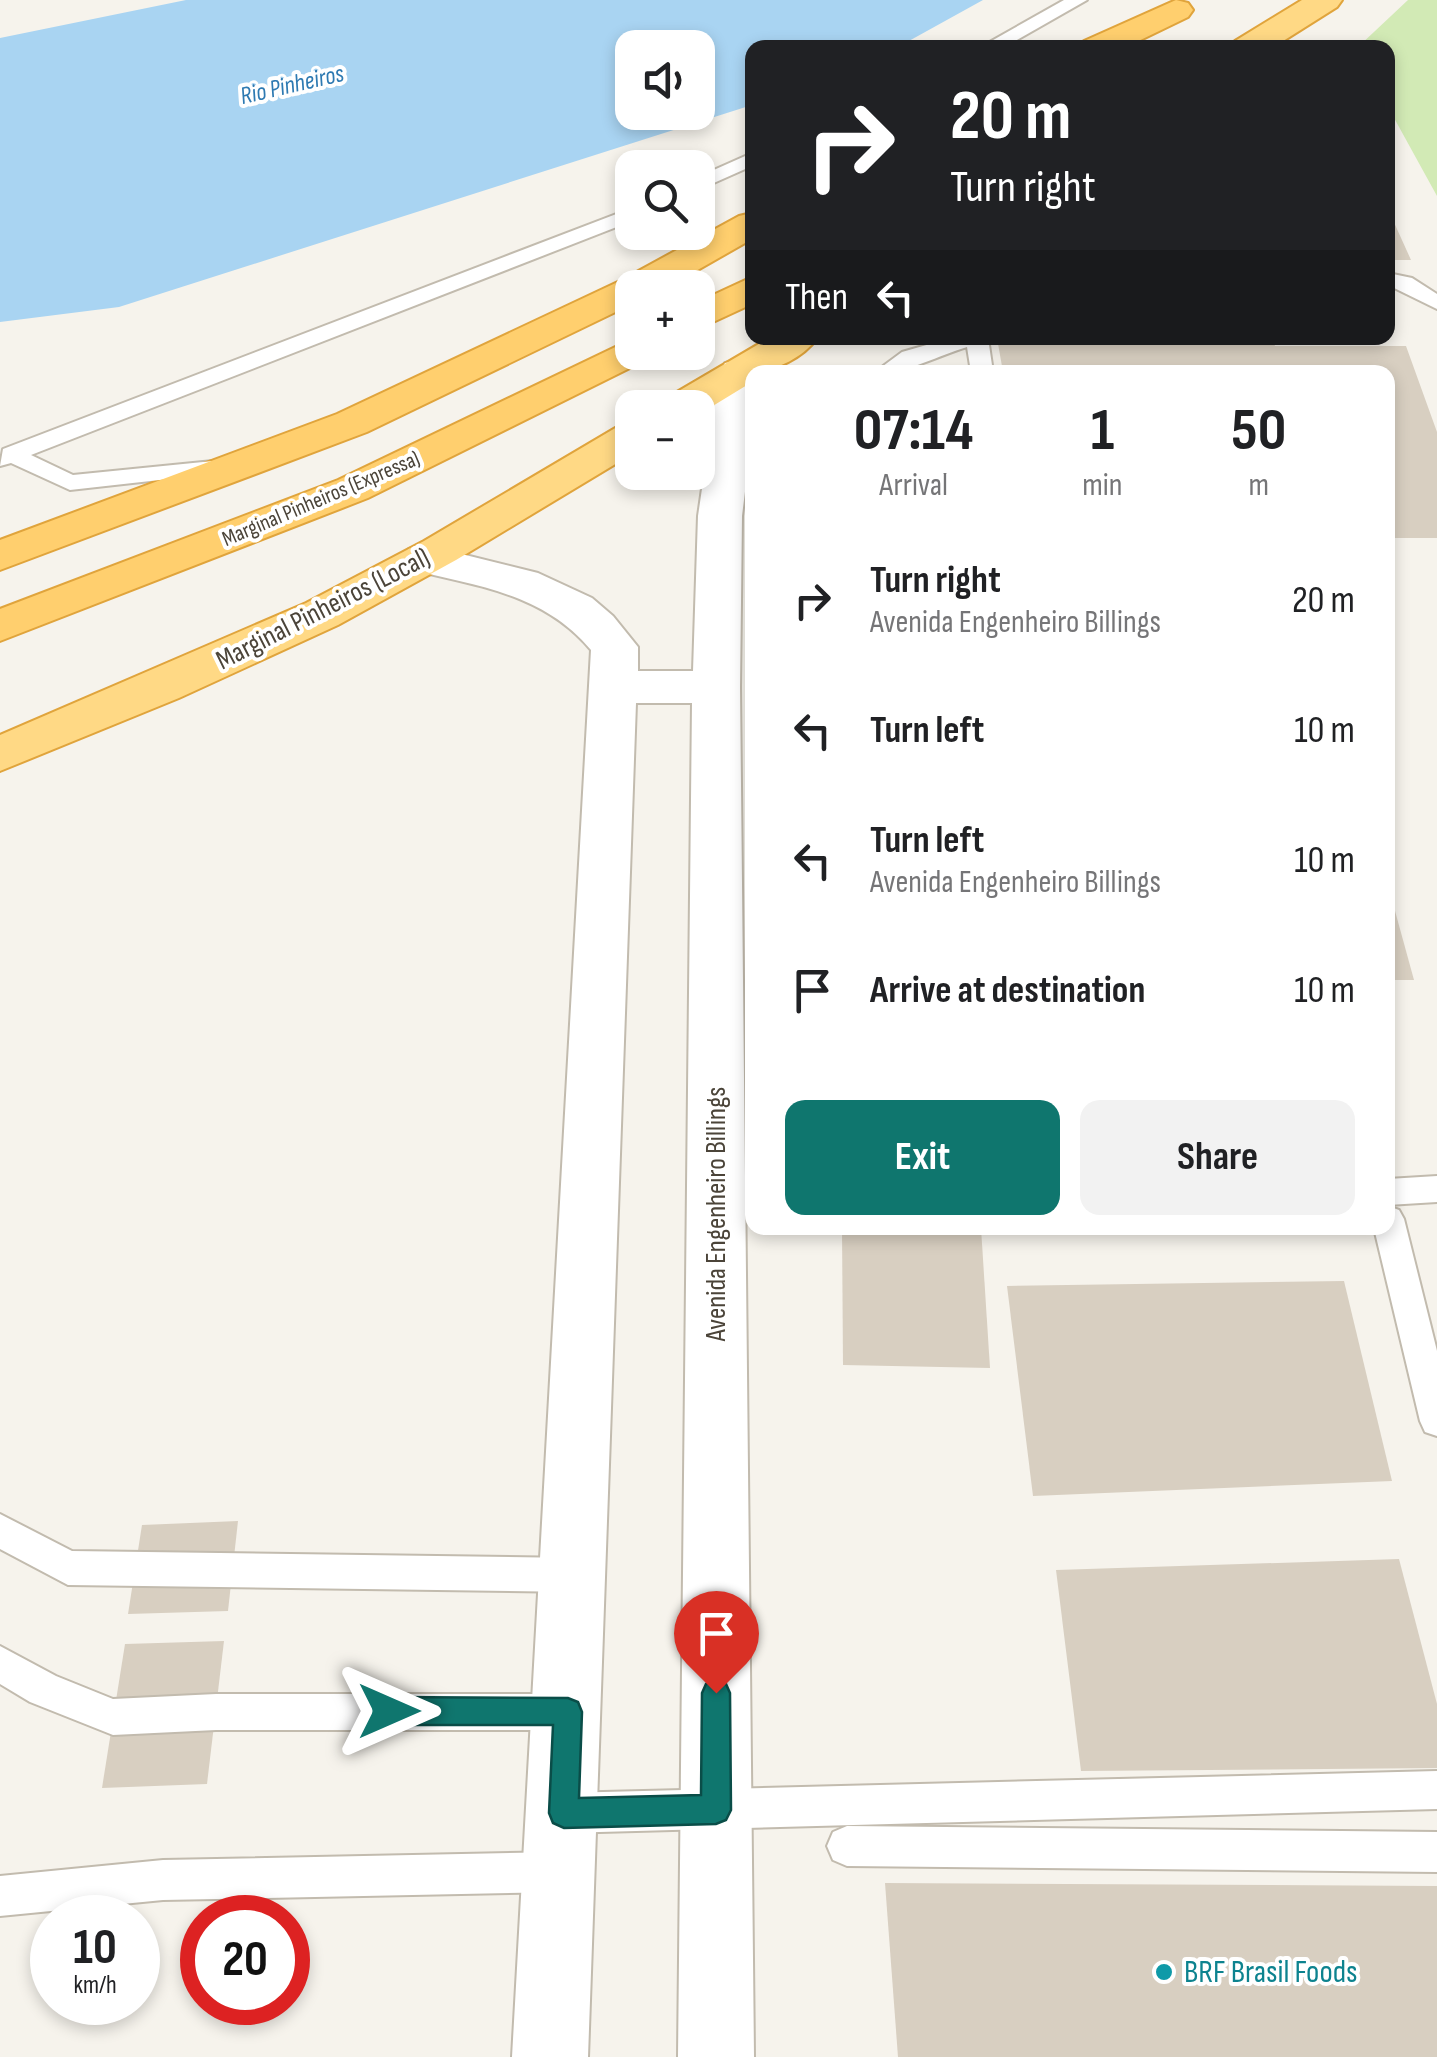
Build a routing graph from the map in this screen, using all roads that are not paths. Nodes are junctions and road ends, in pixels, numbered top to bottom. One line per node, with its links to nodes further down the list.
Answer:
1 (1078, 0): 4 (lane)
2 (1325, 0): 7 (highway)
3 (1183, 5): 5 (highway); 6 (highway)
4 (1003, 40)
5 (1112, 40)
6 (1146, 40)
7 (1260, 40)
8 (745, 162): 9 (lane)
9 (715, 176)
10 (615, 221): 27 (lane)
11 (745, 228): 12 (highway)
12 (667, 270)
13 (1395, 282): 16 (lane)
14 (745, 293): 17 (highway)
15 (615, 297): 28 (highway)
16 (1437, 303)
17 (715, 309)
18 (785, 345): 21 (highway)
19 (950, 345): 22 (lane)
20 (615, 359): 31 (highway, Marginal Pinheiros (Expressa))
21 (752, 365)
22 (897, 365)
23 (745, 369): 24 (highway)
24 (740, 372): 25 (highway); 33 (street, Avenida Engenheiro Billings)
25 (710, 390)
26 (615, 446): 30 (highway, Marginal Pinheiros (Local))
27 (6, 456): 28 (lane)
28 (246, 464): 29 (highway)
29 (0, 556)
30 (425, 559): 32 (street); 34 (highway, Marginal Pinheiros (Local))
31 (0, 626)
32 (614, 687): 33 (street); 41 (street)
33 (716, 687): 36 (street, Avenida Engenheiro Billings)
34 (0, 754)
35 (1437, 1189): 37 (lane)
36 (734, 1190): 45 (street, Avenida Engenheiro Billings)
37 (1395, 1192)
38 (1392, 1235): 39 (lane)
39 (1437, 1421)
40 (0, 1530): 41 (lane)
41 (574, 1575): 43 (street)
42 (0, 1664): 43 (lane)
43 (568, 1712): 46 (street)
44 (1437, 1790): 45 (lane)
45 (716, 1810): 46 (lane); 52 (street, Avenida Engenheiro Billings)
46 (564, 1813): 49 (street)
47 (846, 1846): 48 (lane)
48 (1437, 1852)
49 (560, 1872): 50 (lane); 51 (street)
50 (0, 1896)
51 (550, 2057)
52 (716, 2057)

